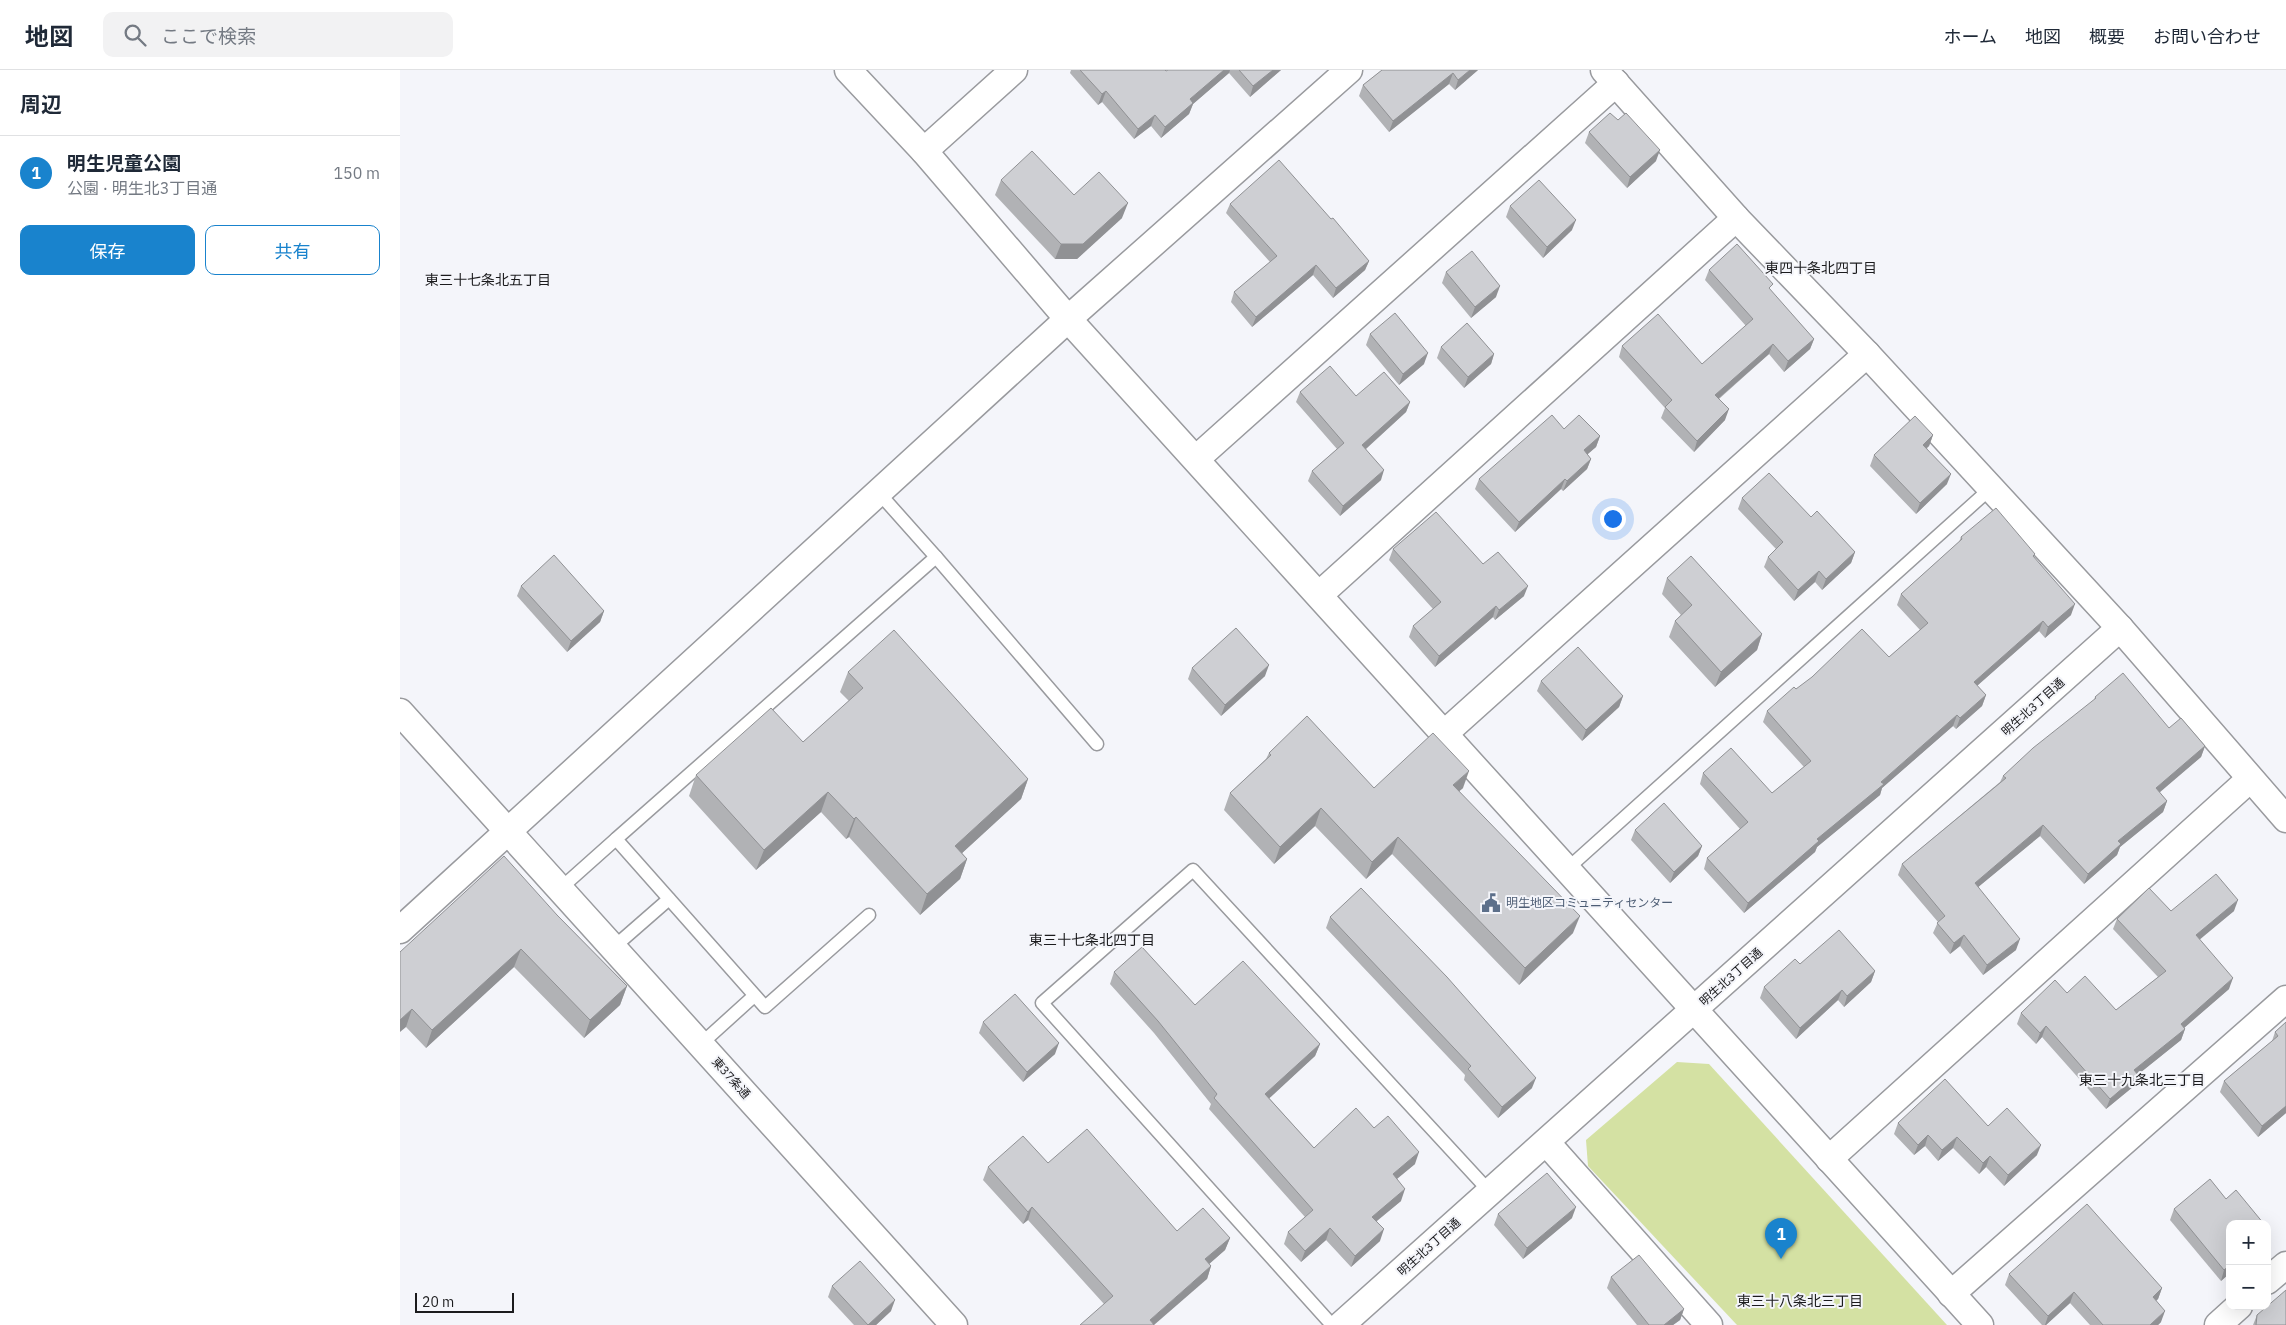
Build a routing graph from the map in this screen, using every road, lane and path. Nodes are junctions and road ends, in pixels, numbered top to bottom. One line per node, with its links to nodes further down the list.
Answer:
1 (848, 70): 5 (street)
2 (1014, 70): 5 (street)
3 (1349, 70): 7 (street)
4 (1610, 77): 6 (street); 9 (street)
5 (924, 151): 7 (street)
6 (1736, 218): 8 (street); 13 (street)
7 (1068, 319): 9 (street); 11 (street)
8 (1867, 354): 10 (street); 16 (street)
9 (1196, 459): 13 (street)
10 (1991, 488): 14 (street); 22 (lane)
11 (878, 493): 12 (lane); 20 (street)
12 (936, 557): 17 (lane); 21 (lane)
13 (1319, 595): 16 (street)
14 (2120, 628): 18 (street); 30 (street, 明生北3丁目通)
15 (400, 712): 20 (street, 東37条通)
16 (1445, 733): 22 (street)
17 (1097, 744)
18 (2250, 778): 19 (street); 33 (street)
19 (2286, 819)
20 (510, 831): 23 (street, 東37条通); 26 (street)
21 (616, 839): 23 (lane); 24 (lane)
22 (1566, 870): 30 (street)
23 (561, 888): 27 (street, 東37条通)
24 (669, 899): 27 (lane); 28 (lane)
25 (869, 915): 28 (lane)
26 (400, 930)
27 (614, 948): 31 (street, 東37条通)
28 (754, 996): 31 (lane)
29 (2286, 999): 37 (street)
30 (1693, 1011): 32 (street, 明生北3丁目通); 33 (street)
31 (701, 1044): 39 (street, 東37条通)
32 (1546, 1142): 34 (street, 明生北3丁目通); 42 (street)
33 (1829, 1159): 37 (street)
34 (1490, 1192): 40 (lane); 41 (street, 明生北3丁目通)
35 (2286, 1265): 36 (street)
36 (2271, 1278)
37 (1951, 1294): 43 (street)
38 (2235, 1310): 44 (street)
39 (954, 1325)
40 (1332, 1325)
41 (1341, 1325)
42 (1709, 1325)
43 (1980, 1325)
44 (2218, 1325)

